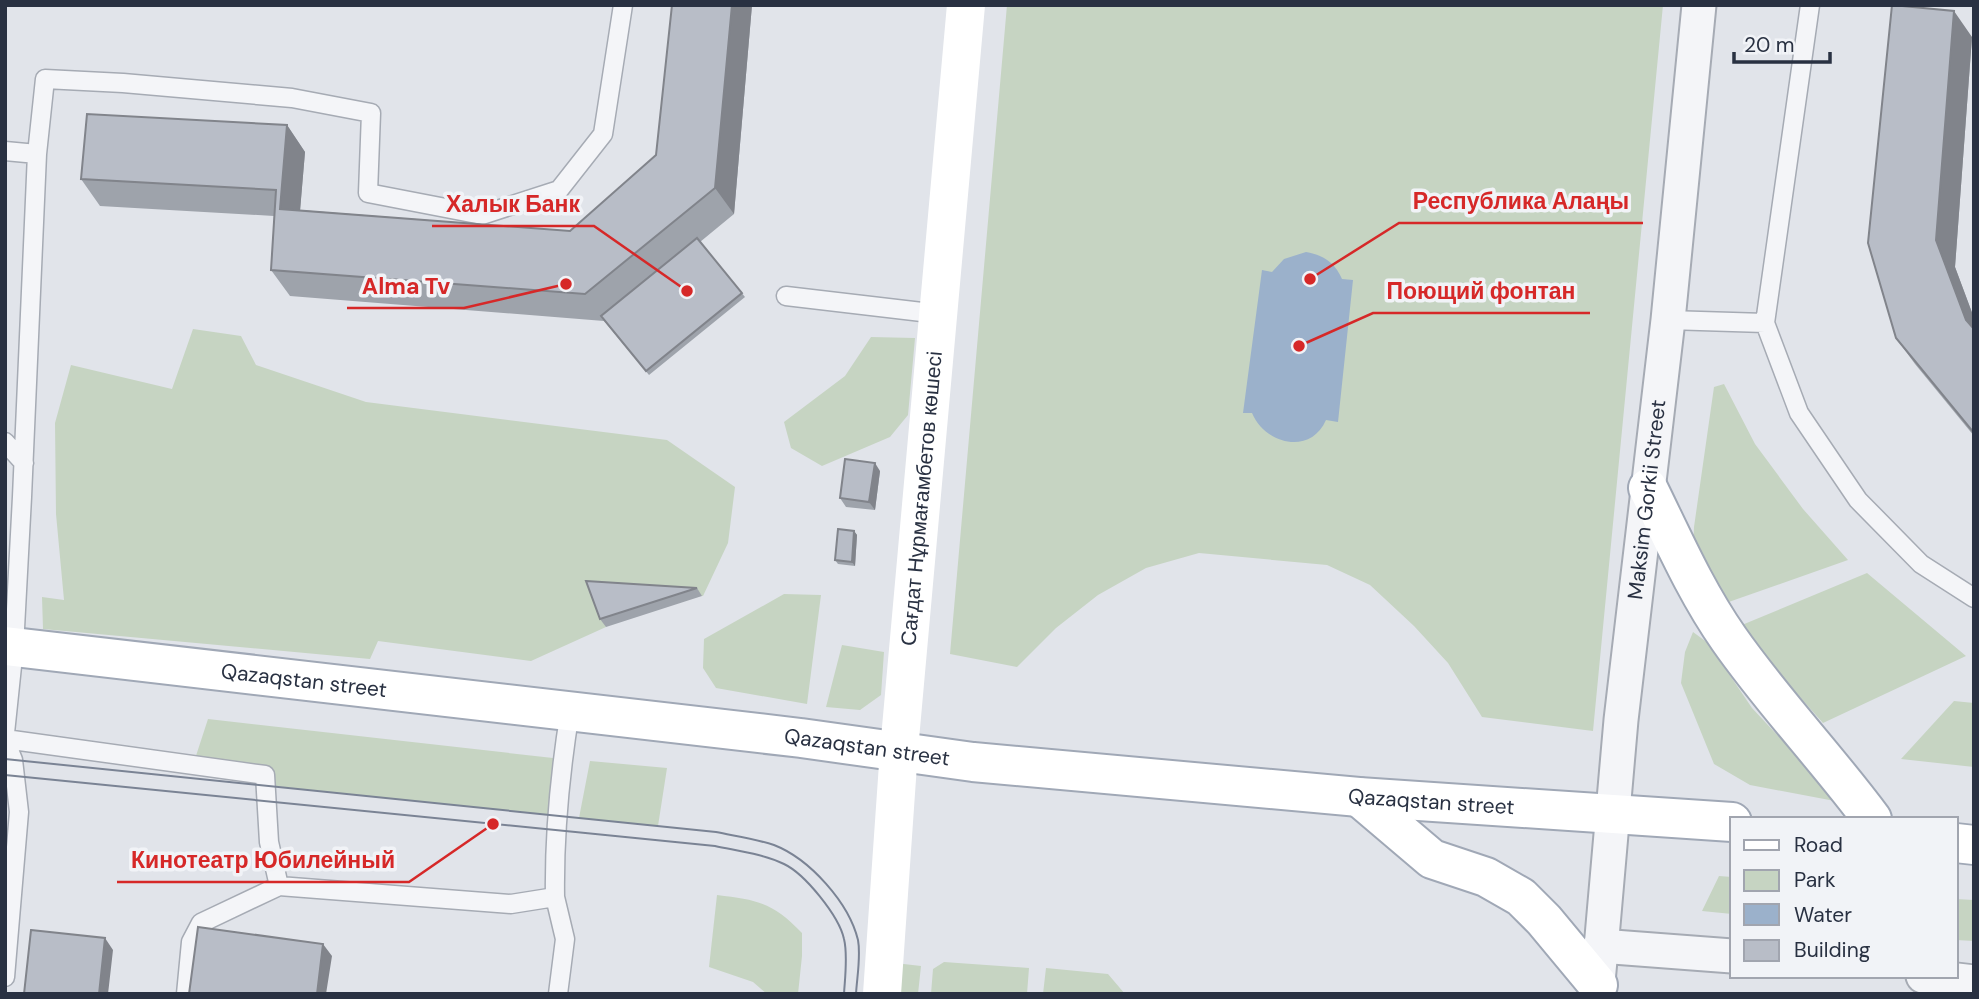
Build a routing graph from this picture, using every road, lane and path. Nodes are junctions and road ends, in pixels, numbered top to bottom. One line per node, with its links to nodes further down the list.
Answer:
1 (622, 5): 6 (lane)
2 (967, 5): 8 (main road, Сағдат Нұрмағамбетов көшесі)
3 (1699, 5): 9 (street, Maksim Gorkii Street)
4 (1810, 5): 10 (lane)
5 (5, 151): 6 (lane)
6 (37, 154): 12 (lane)
7 (786, 296): 8 (lane)
8 (939, 314): 19 (main road, Сағдат Нұрмағамбетов көшесі)
9 (1668, 320): 10 (lane); 13 (street, Maksim Gorkii Street)
10 (1765, 323): 14 (lane)
11 (5, 442): 12 (lane)
12 (24, 463): 15 (lane)
13 (1648, 488): 21 (street, Maksim Gorkii Street); 22 (main road)
14 (1974, 598)
15 (9, 646): 16 (main road, Qazaqstan street); 17 (lane)
16 (570, 712): 19 (main road, Qazaqstan street); 25 (lane)
17 (5, 733)
18 (5, 740): 24 (lane); 28 (lane)
19 (899, 750): 20 (main road, Qazaqstan street); 34 (main road, Сағдат Нұрмағамбетов көшесі)
20 (1359, 797): 21 (main road, Qazaqstan street); 31 (main road)
21 (1612, 812): 23 (main road, Qazaqstan street); 26 (street, Maksim Gorkii Street)
22 (1871, 817)
23 (1730, 822)
24 (279, 887): 25 (lane); 32 (lane)
25 (555, 897): 33 (lane)
26 (1600, 946): 27 (street); 31 (street, Maksim Gorkii Street)
27 (1730, 956)
28 (5, 976)
29 (1940, 978): 30 (street)
30 (1974, 982)
31 (1597, 989)
32 (186, 994)
33 (558, 994)
34 (882, 994)

